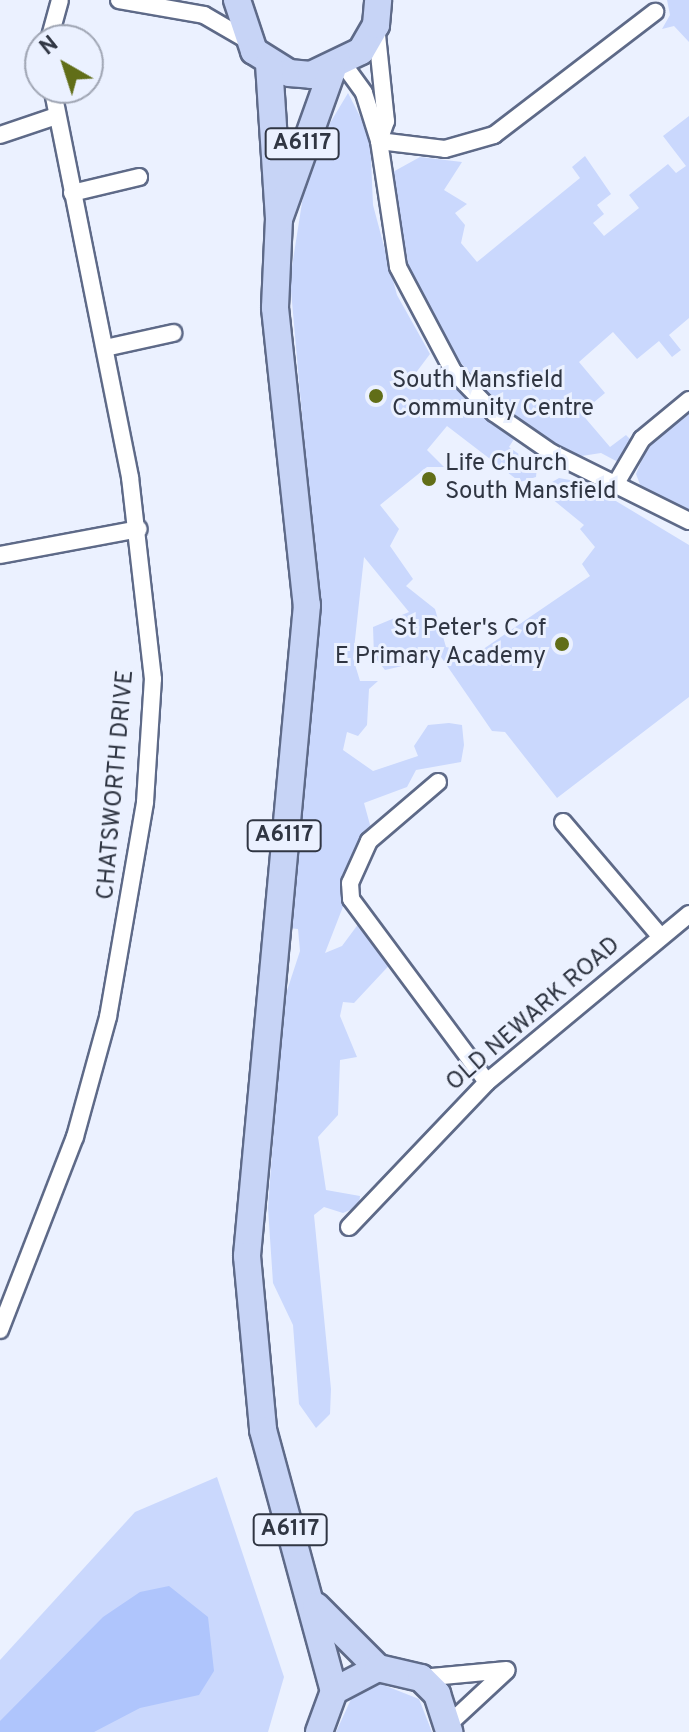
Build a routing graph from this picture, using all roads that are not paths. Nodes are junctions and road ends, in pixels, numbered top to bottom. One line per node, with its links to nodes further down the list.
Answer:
1 (60, 0): 7 (street)
2 (119, 0): 4 (street)
3 (237, 0): 8 (main road)
4 (178, 3): 8 (street)
5 (377, 12): 10 (main road, A6117); 14 (street)
6 (655, 12): 14 (street)
7 (53, 24)
8 (247, 40): 9 (main road)
9 (269, 64): 10 (main road); 17 (main road, A6117)
10 (338, 68): 14 (street); 17 (main road, A6117)
11 (54, 104): 12 (street, CHATSWORTH DRIVE)
12 (56, 116): 13 (street); 16 (street, CHATSWORTH DRIVE)
13 (0, 135)
14 (379, 141): 21 (street)
15 (139, 177): 16 (street)
16 (72, 193): 19 (street, CHATSWORTH DRIVE)
17 (279, 219): 32 (main road, A6117)
18 (173, 333): 19 (street)
19 (105, 348): 23 (street, CHATSWORTH DRIVE)
20 (689, 400): 21 (street)
21 (615, 485): 22 (street)
22 (689, 521)
23 (139, 529): 24 (street); 31 (street, CHATSWORTH DRIVE)
24 (0, 555)
25 (438, 782): 29 (street)
26 (563, 822): 28 (street)
27 (689, 914): 28 (street, OLD NEWARK ROAD)
28 (661, 937): 29 (street, OLD NEWARK ROAD)
29 (487, 1082): 30 (street, OLD NEWARK ROAD)
30 (349, 1227)
31 (0, 1330)
32 (316, 1606): 33 (main road, A6117); 35 (main road, A6117)
33 (378, 1668): 34 (main road); 35 (main road)
34 (421, 1678): 36 (main road); 36 (street)
35 (334, 1691): 37 (main road)
36 (449, 1728)
37 (319, 1732)

